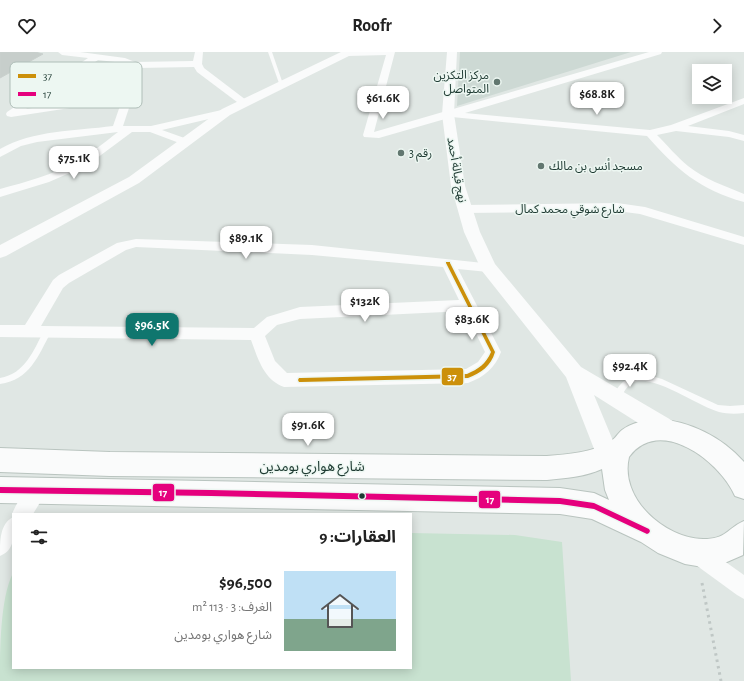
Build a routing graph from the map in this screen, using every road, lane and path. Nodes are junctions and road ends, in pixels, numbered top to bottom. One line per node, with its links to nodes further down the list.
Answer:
1 (62, 52): 8 (street)
2 (199, 52): 11 (street)
3 (270, 52): 13 (lane)
4 (348, 52): 5 (street); 13 (street)
5 (391, 52): 21 (street)
6 (452, 52): 21 (street, نهج قبالة أحمد)
7 (658, 52): 21 (street)
8 (95, 58): 9 (street); 10 (street)
9 (89, 62)
10 (127, 62)
11 (197, 64): 12 (street); 15 (street)
12 (142, 65)
13 (282, 86): 15 (street)
14 (744, 101): 23 (street)
15 (244, 103): 19 (street)
16 (20, 108): 20 (street)
17 (50, 108): 20 (street)
18 (126, 108): 24 (street)
19 (226, 112): 25 (street); 28 (street)
20 (11, 114): 22 (street)
21 (448, 114): 26 (street); 32 (street, نهج قبالة أحمد)
22 (0, 120)
23 (674, 128): 26 (street); 27 (street)
24 (123, 129): 25 (street); 29 (street); 30 (street)
25 (151, 129): 28 (street)
26 (650, 132): 31 (street)
27 (744, 138)
28 (186, 142): 34 (street)
29 (0, 154)
30 (0, 193)
31 (744, 198)
32 (464, 209): 33 (street, شارع شوقي محمد كمال); 36 (street, نهج قبالة أحمد)
33 (744, 241)
34 (1, 251)
35 (448, 263): 36 (street); 37 (street); 39 (street)
36 (488, 267): 42 (street, نهج قبالة أحمد)
37 (469, 305): 41 (street); 41 (street)
38 (0, 331): 39 (street)
39 (29, 332): 40 (street)
40 (47, 332): 41 (street); 43 (lane)
41 (257, 334)
42 (574, 373): 44 (street, نهج قبالة أحمد); 48 (street, نهج قبالة أحمد)
43 (0, 381)
44 (616, 398): 45 (lane); 46 (street, نهج قبالة أحمد)
45 (744, 409)
46 (670, 431): 47 (main road, شارع هواري بومدين); 48 (main road, شارع هواري بومدين)
47 (694, 438): 50 (main road); 51 (main road)
48 (614, 456): 49 (main road, شارع هواري بومدين); 56 (main road)
49 (0, 460)
50 (744, 460)
51 (744, 487)
52 (0, 490): 53 (main road, شارع هواري بومدين)
53 (38, 491): 54 (street); 56 (main road, شارع هواري بومدين)
54 (23, 513)
55 (12, 528): 58 (street)
56 (647, 530): 59 (main road)
57 (743, 538): 59 (main road)
58 (0, 546)
59 (696, 553): 60 (street); 61 (path)
60 (744, 588)
61 (721, 681)

